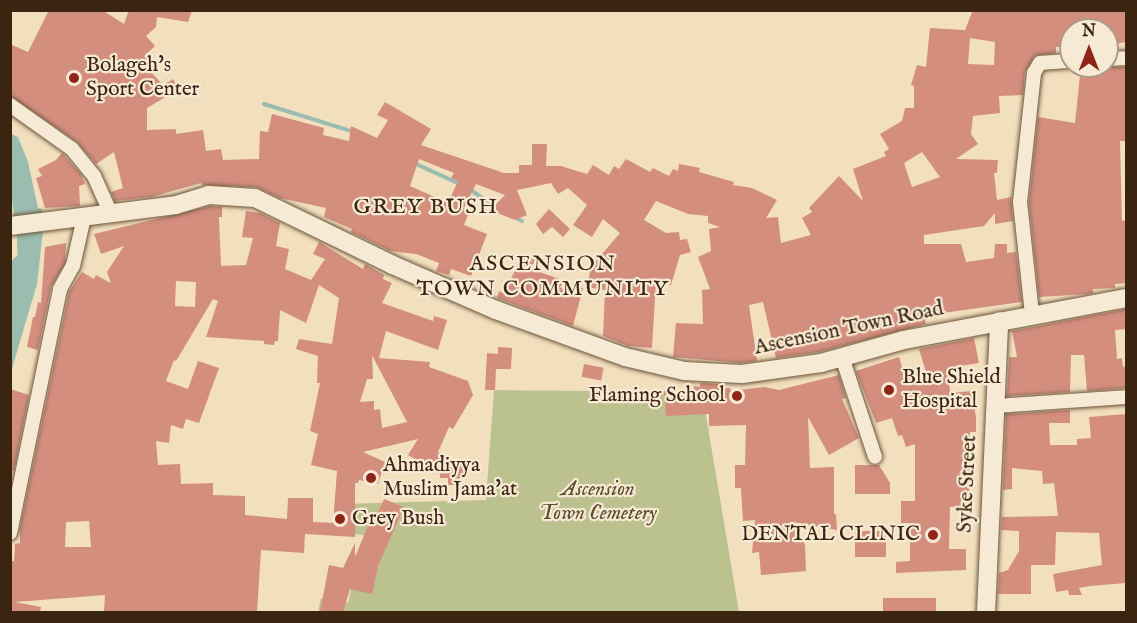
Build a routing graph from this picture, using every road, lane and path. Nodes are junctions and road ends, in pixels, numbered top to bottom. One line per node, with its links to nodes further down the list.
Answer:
1 (1059, 62): 7 (street)
2 (10, 105): 3 (street)
3 (111, 214): 4 (main road, Ascension Town Road); 9 (main road, Ascension Town Road)
4 (84, 217): 5 (main road, Ascension Town Road); 13 (street)
5 (10, 226)
6 (1126, 298): 7 (main road, Ascension Town Road)
7 (1032, 314): 8 (main road, Ascension Town Road)
8 (999, 321): 9 (main road, Ascension Town Road); 11 (main road, Syke Street)
9 (842, 357): 12 (street)
10 (1126, 397): 11 (street)
11 (995, 406): 14 (main road, Syke Street)
12 (875, 457)
13 (10, 533)
14 (986, 612)

